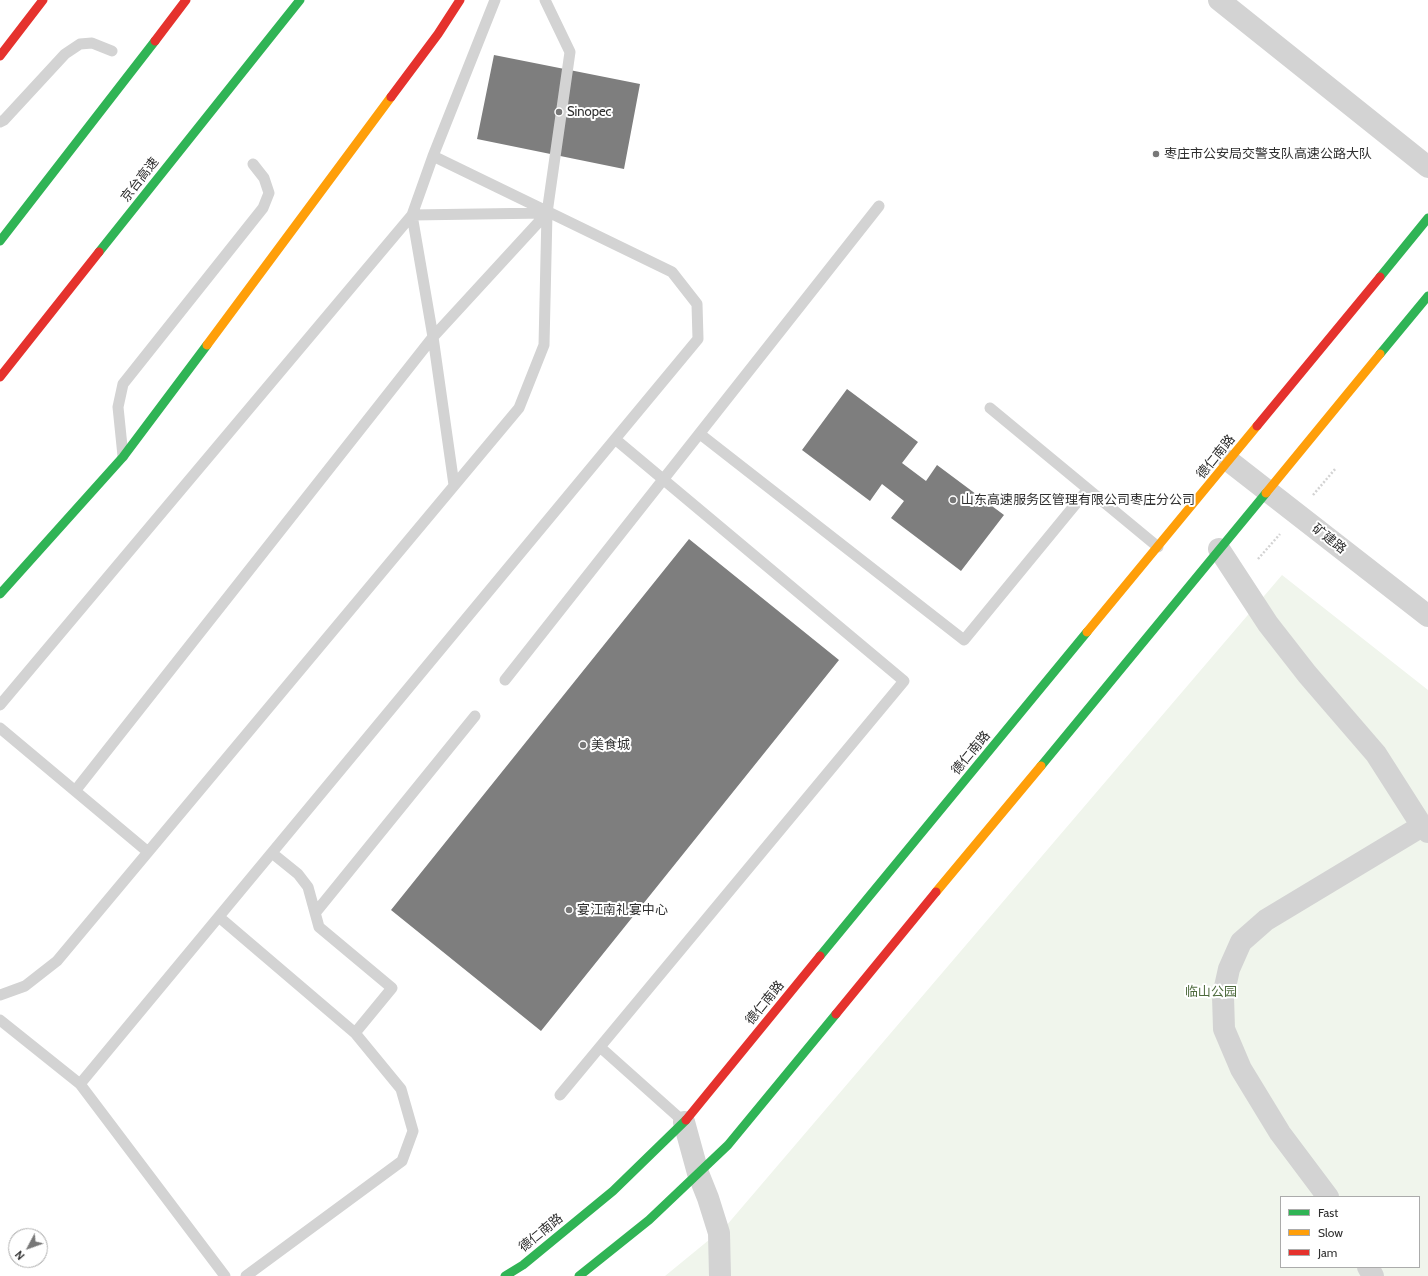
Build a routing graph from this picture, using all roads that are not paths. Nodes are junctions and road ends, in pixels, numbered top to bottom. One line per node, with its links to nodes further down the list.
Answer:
1 (43, 0): 9 (main road)
2 (186, 0): 18 (main road)
3 (300, 0): 21 (main road, 京台高速)
4 (460, 0): 25 (main road)
5 (495, 0): 11 (lane)
6 (545, 0): 15 (lane)
7 (1219, 0): 13 (street)
8 (112, 51): 10 (lane)
9 (0, 56)
10 (0, 122)
11 (433, 156): 15 (lane); 16 (lane)
12 (253, 164): 25 (lane)
13 (1428, 167)
14 (879, 206): 23 (lane)
15 (548, 212): 16 (lane); 20 (lane); 24 (lane); 28 (lane)
16 (412, 215): 20 (lane); 36 (lane)
17 (1428, 218): 26 (main road, 德仁南路)
18 (0, 241)
19 (1428, 296): 30 (main road)
20 (434, 337): 28 (lane); 39 (lane)
21 (0, 377)
22 (990, 408): 29 (lane)
23 (700, 434): 27 (lane); 29 (lane)
24 (615, 439): 27 (lane); 42 (lane)
25 (123, 457): 33 (main road)
26 (1229, 461): 30 (street, 矿建路); 31 (main road, 德仁南路)
27 (663, 481): 35 (lane); 48 (lane)
28 (454, 485): 41 (lane)
29 (1088, 489): 31 (lane)
30 (1267, 490): 32 (main road); 34 (street, 矿建路)
31 (1158, 547): 51 (main road, 德仁南路)
32 (1219, 549): 40 (street); 52 (main road)
33 (0, 594)
34 (1428, 616)
35 (505, 680)
36 (0, 705)
37 (475, 716): 43 (lane)
38 (0, 728): 39 (lane)
39 (75, 791): 41 (lane)
40 (1425, 829): 53 (street)
41 (148, 852): 45 (lane)
42 (272, 853): 43 (lane); 44 (lane)
43 (316, 912): 47 (lane)
44 (219, 917): 47 (lane); 49 (lane)
45 (0, 995)
46 (0, 1020): 49 (lane)
47 (355, 1034): 55 (lane)
48 (600, 1047): 50 (lane); 51 (lane)
49 (80, 1084): 54 (lane)
50 (560, 1095)
51 (684, 1122): 52 (street); 56 (main road, 德仁南路)
52 (698, 1173): 57 (main road); 58 (street)
53 (1327, 1196)
54 (225, 1276)
55 (246, 1276)
56 (505, 1276)
57 (579, 1276)
58 (720, 1276)

